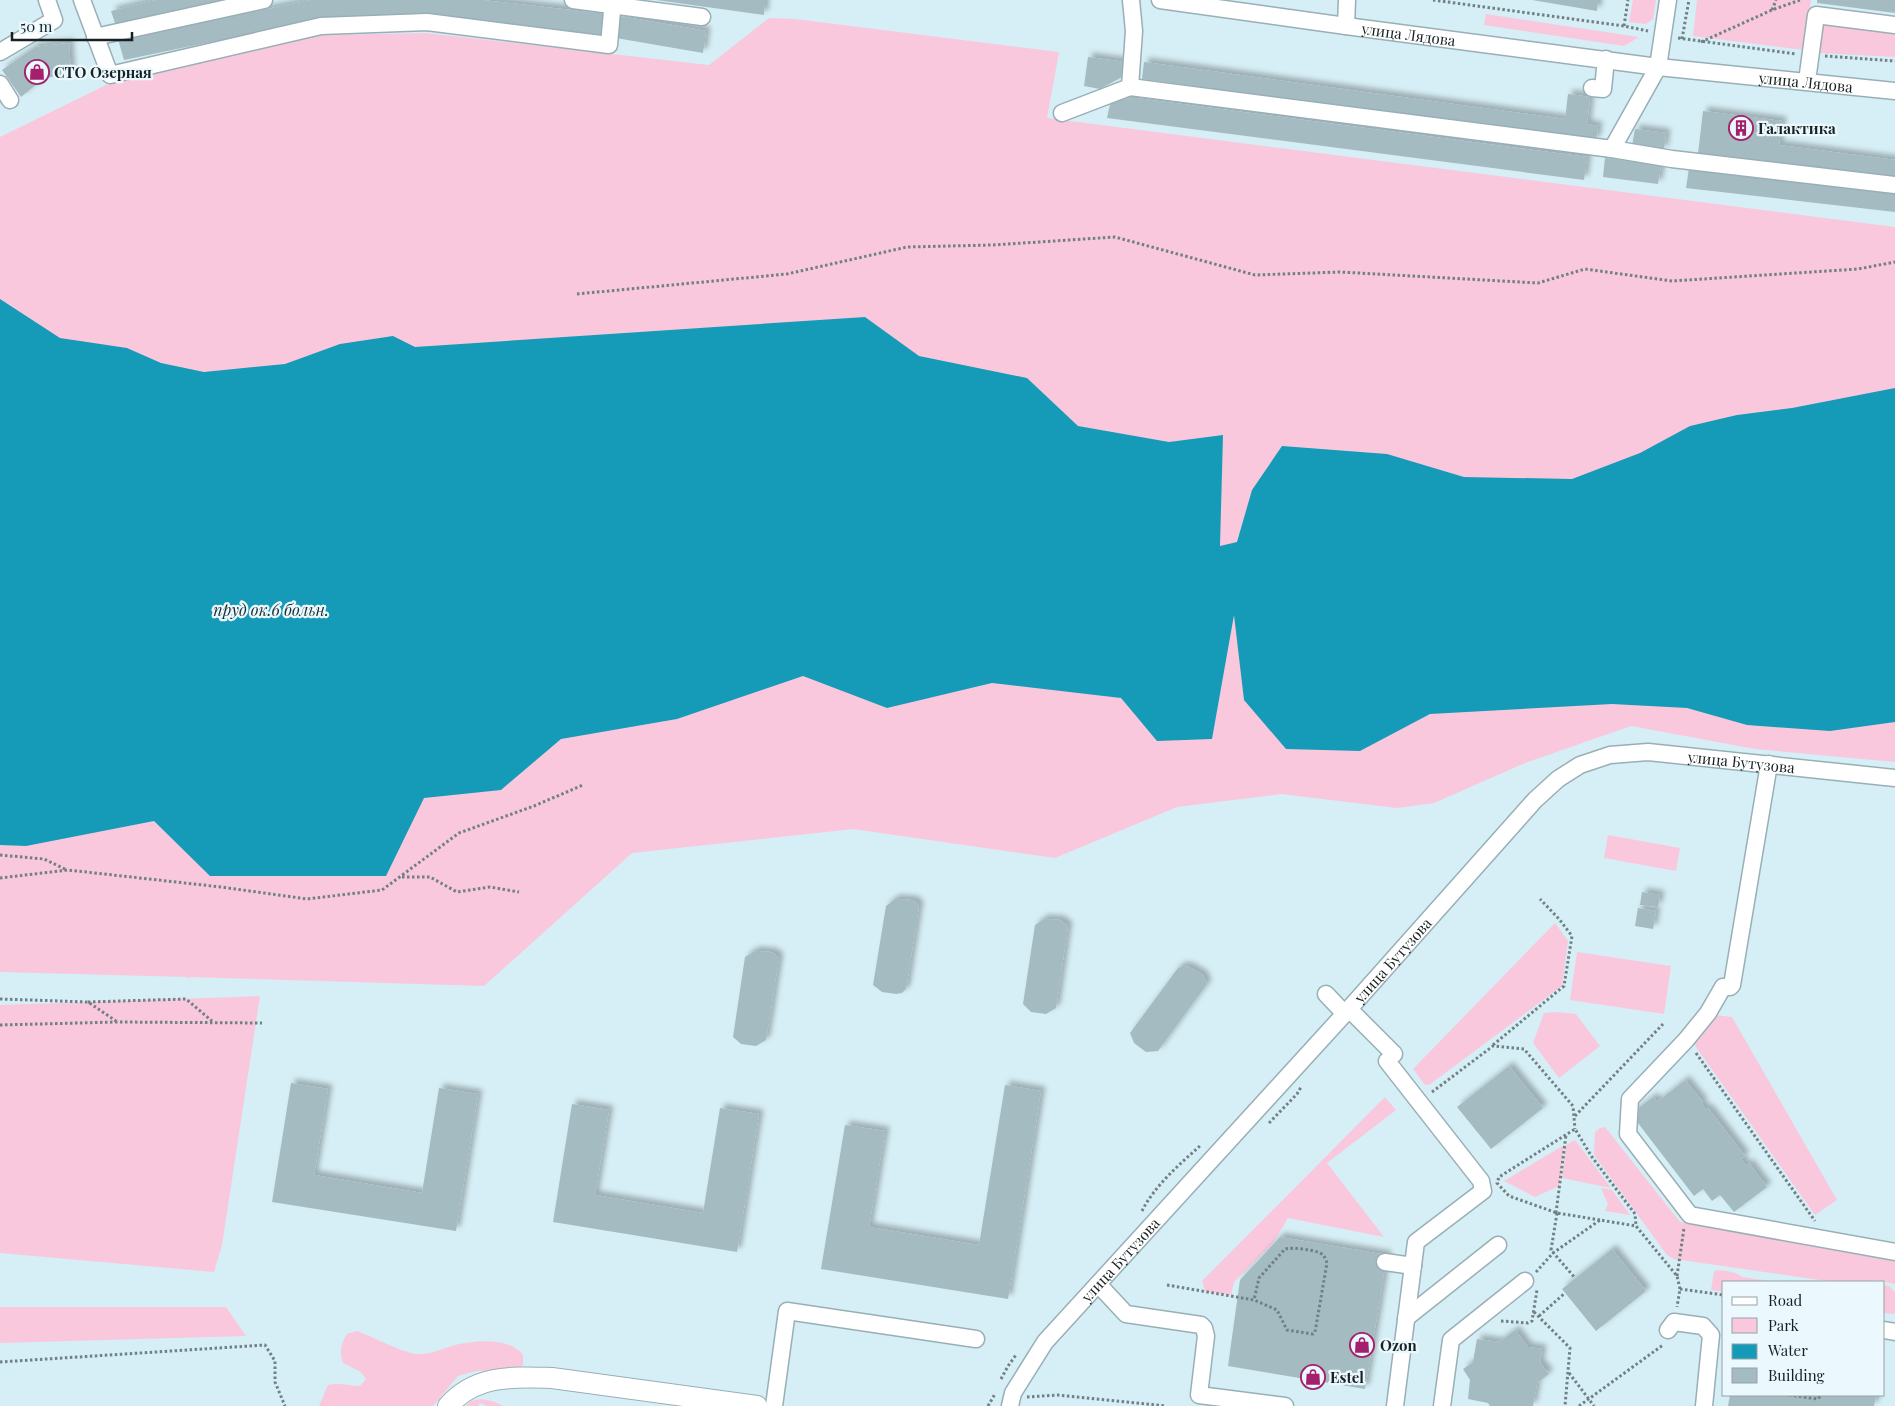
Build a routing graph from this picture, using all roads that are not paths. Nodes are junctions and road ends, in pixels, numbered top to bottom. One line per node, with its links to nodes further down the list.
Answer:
1 (47, 0): 14 (street)
2 (82, 0): 13 (street)
3 (264, 0): 13 (street)
4 (573, 0): 9 (street)
5 (1131, 0): 19 (street)
6 (1160, 0): 12 (street, улица Лядова)
7 (1346, 0): 12 (street)
8 (1668, 0): 16 (street)
9 (613, 2): 10 (street); 13 (street)
10 (702, 17)
11 (1895, 25): 17 (street)
12 (1346, 26): 15 (street, улица Лядова)
13 (96, 37)
14 (0, 52)
15 (1606, 59): 16 (street, улица Лядова); 20 (street)
16 (1658, 67): 17 (street, улица Лядова); 24 (street)
17 (1807, 81): 21 (street, улица Лядова)
18 (0, 84): 22 (street)
19 (1130, 87): 23 (street); 24 (street)
20 (1592, 88)
21 (1895, 91)
22 (10, 100)
23 (1062, 113)
24 (1612, 149): 25 (street)
25 (1895, 184)
26 (1769, 764): 27 (street, улица Бутузова); 29 (street, улица Бутузова); 31 (street)
27 (1895, 778)
28 (1326, 994): 29 (street)
29 (1347, 1011): 33 (street); 35 (street, улица Бутузова)
30 (1498, 1245): 36 (street)
31 (1895, 1252)
32 (1386, 1262): 33 (street)
33 (1413, 1266): 36 (street)
34 (1534, 1281): 47 (street)
35 (1098, 1284): 44 (street, улица Бутузова); 45 (street)
36 (1406, 1318): 46 (street)
37 (1667, 1336): 48 (street)
38 (976, 1339): 43 (street)
39 (703, 1399): 40 (main road); 41 (main road); 42 (main road)
40 (448, 1406)
41 (678, 1406)
42 (757, 1406)
43 (774, 1406)
44 (1010, 1406)
45 (1285, 1406)
46 (1394, 1406)
47 (1442, 1406)
48 (1704, 1406)

